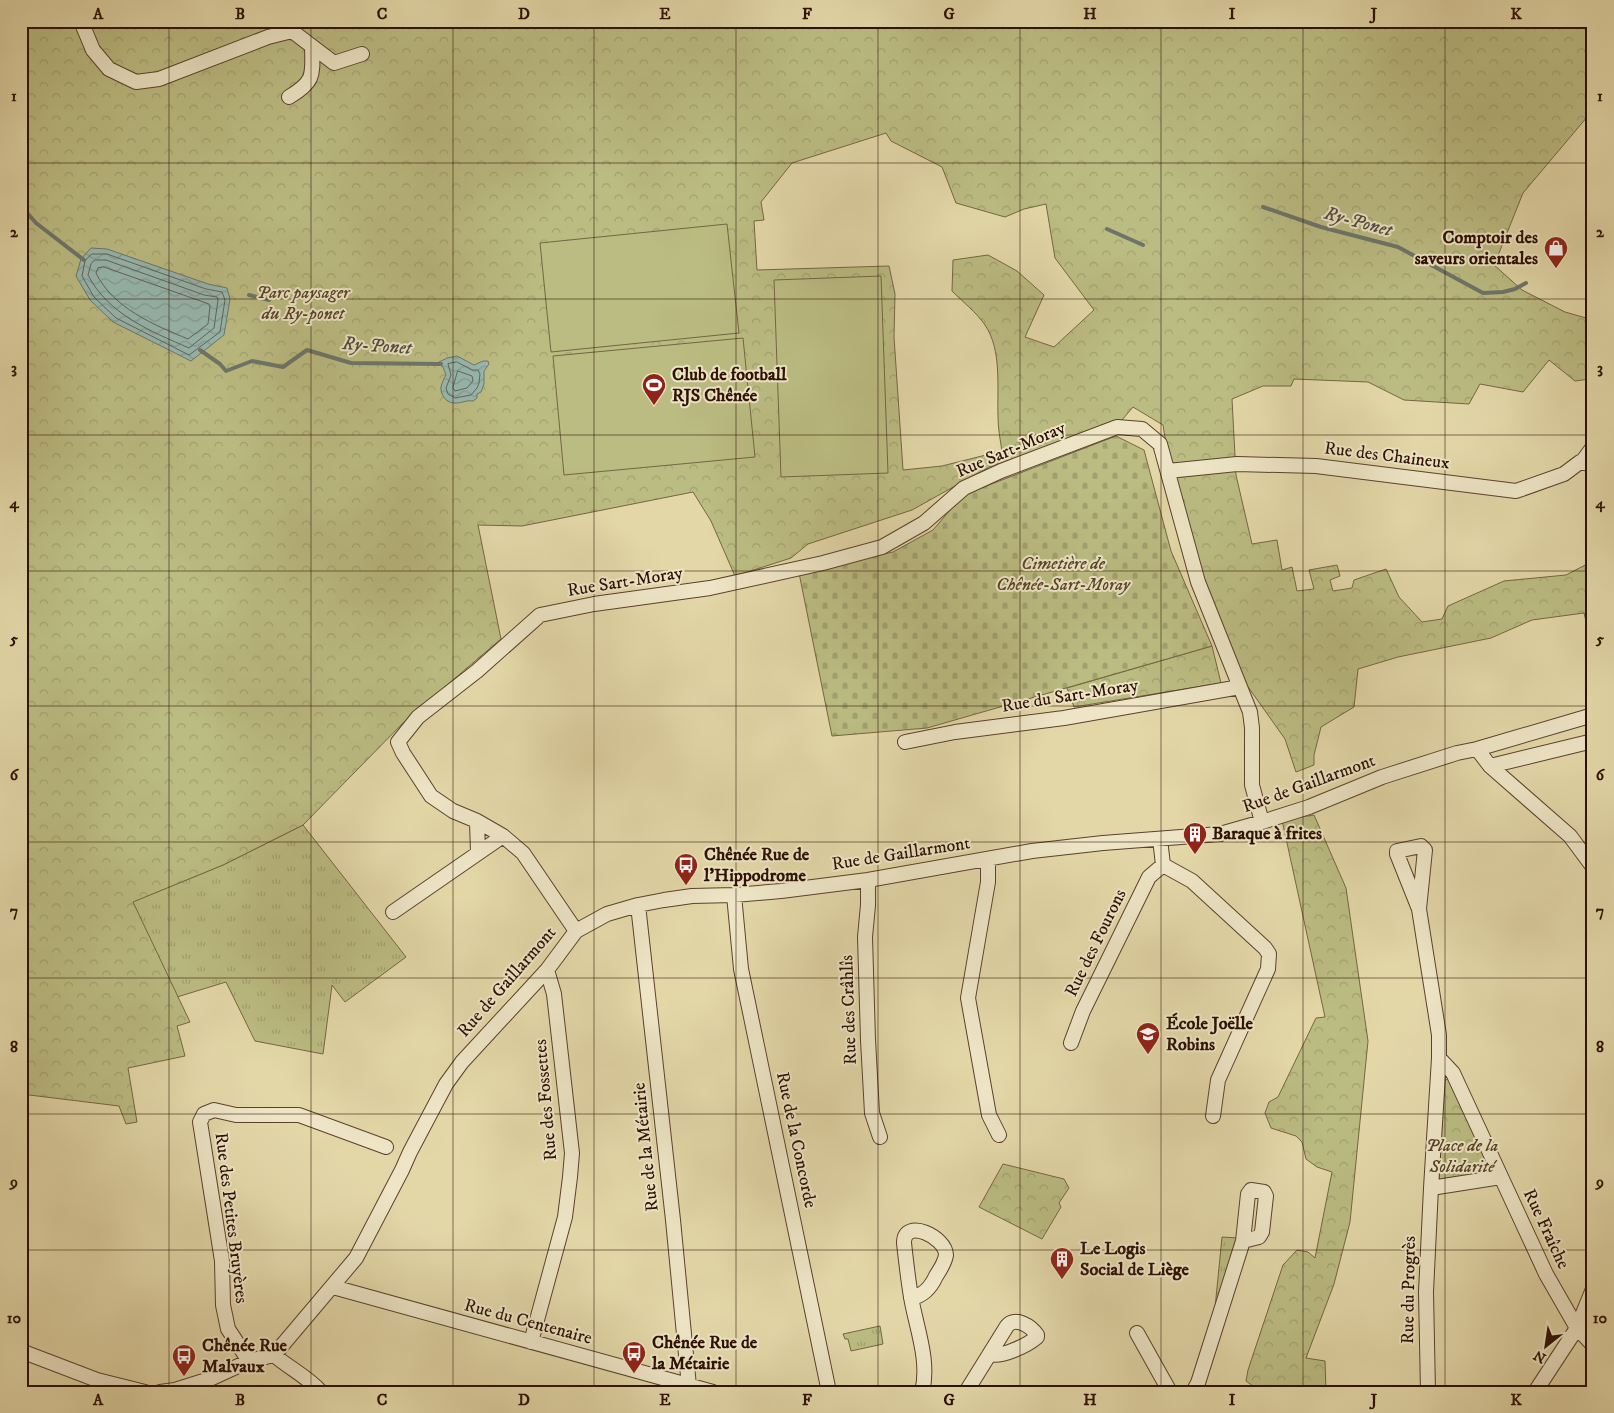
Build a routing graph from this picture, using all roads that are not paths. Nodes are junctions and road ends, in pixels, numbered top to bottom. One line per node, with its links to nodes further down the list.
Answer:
1 (85, 21): 2 (street)
2 (312, 48): 3 (street); 4 (street)
3 (362, 54)
4 (289, 97)
5 (1593, 447): 6 (street)
6 (1587, 464): 7 (street, Rue des Chaineux)
7 (1173, 470): 8 (street, Rue Sart-Moray); 14 (street, Rue Sart-Moray)
8 (1240, 687): 11 (street, Rue du Sart-Moray); 15 (street, Rue Sart-Moray)
9 (1593, 715): 12 (street, Rue de Gaillarmont)
10 (1593, 741): 13 (street)
11 (905, 742)
12 (1476, 749): 13 (street); 15 (street, Rue de Gaillarmont)
13 (1490, 766): 21 (street)
14 (477, 821): 16 (street); 18 (street)
15 (1262, 822): 17 (street, Rue de Gaillarmont)
16 (503, 836): 18 (street); 27 (street)
17 (1160, 839): 19 (street, Rue de Gaillarmont); 20 (street)
18 (478, 853): 26 (street)
19 (988, 859): 22 (street, Rue de Gaillarmont); 32 (street)
20 (1163, 864): 29 (street, Rue des Fourons); 31 (street)
21 (1593, 867)
22 (868, 880): 23 (street, Rue de Gaillarmont); 33 (street, Rue des Crâhlîs)
23 (734, 895): 24 (street, Rue de Gaillarmont); 54 (street, Rue de la Concorde)
24 (638, 905): 27 (street, Rue de Gaillarmont); 49 (street, Rue de la Métairie)
25 (1419, 909): 30 (street)
26 (393, 912)
27 (576, 931): 28 (street, Rue de Gaillarmont)
28 (547, 970): 38 (street, Rue de Gaillarmont); 43 (street, Rue des Fossettes)
29 (1071, 1043)
30 (1439, 1058): 35 (street); 36 (street)
31 (1213, 1116)
32 (999, 1135)
33 (880, 1137)
34 (386, 1147): 48 (street, Rue des Petites Bruyères)
35 (1501, 1177): 36 (street); 41 (street, Rue Fraîche)
36 (1431, 1188): 59 (street, Rue du Progrès)
37 (1243, 1241): 58 (street)
38 (333, 1287): 43 (street, Rue du Centenaire); 47 (street, Rue de Gaillarmont)
39 (1593, 1290): 41 (street)
40 (911, 1298): 40 (street); 55 (street)
41 (1577, 1328): 44 (street, Rue Fraîche); 60 (street)
42 (1137, 1333): 57 (street)
43 (531, 1342): 49 (street, Rue du Centenaire)
44 (1593, 1345)
45 (21, 1351): 50 (street)
46 (990, 1354): 56 (street)
47 (274, 1355): 48 (street); 52 (street)
48 (249, 1362): 51 (street)
49 (689, 1386): 53 (street, Rue du Centenaire)
50 (145, 1392)
51 (160, 1392)
52 (321, 1392)
53 (713, 1392)
54 (829, 1392)
55 (922, 1392)
56 (966, 1392)
57 (1170, 1392)
58 (1193, 1392)
59 (1428, 1392)
60 (1535, 1392)

